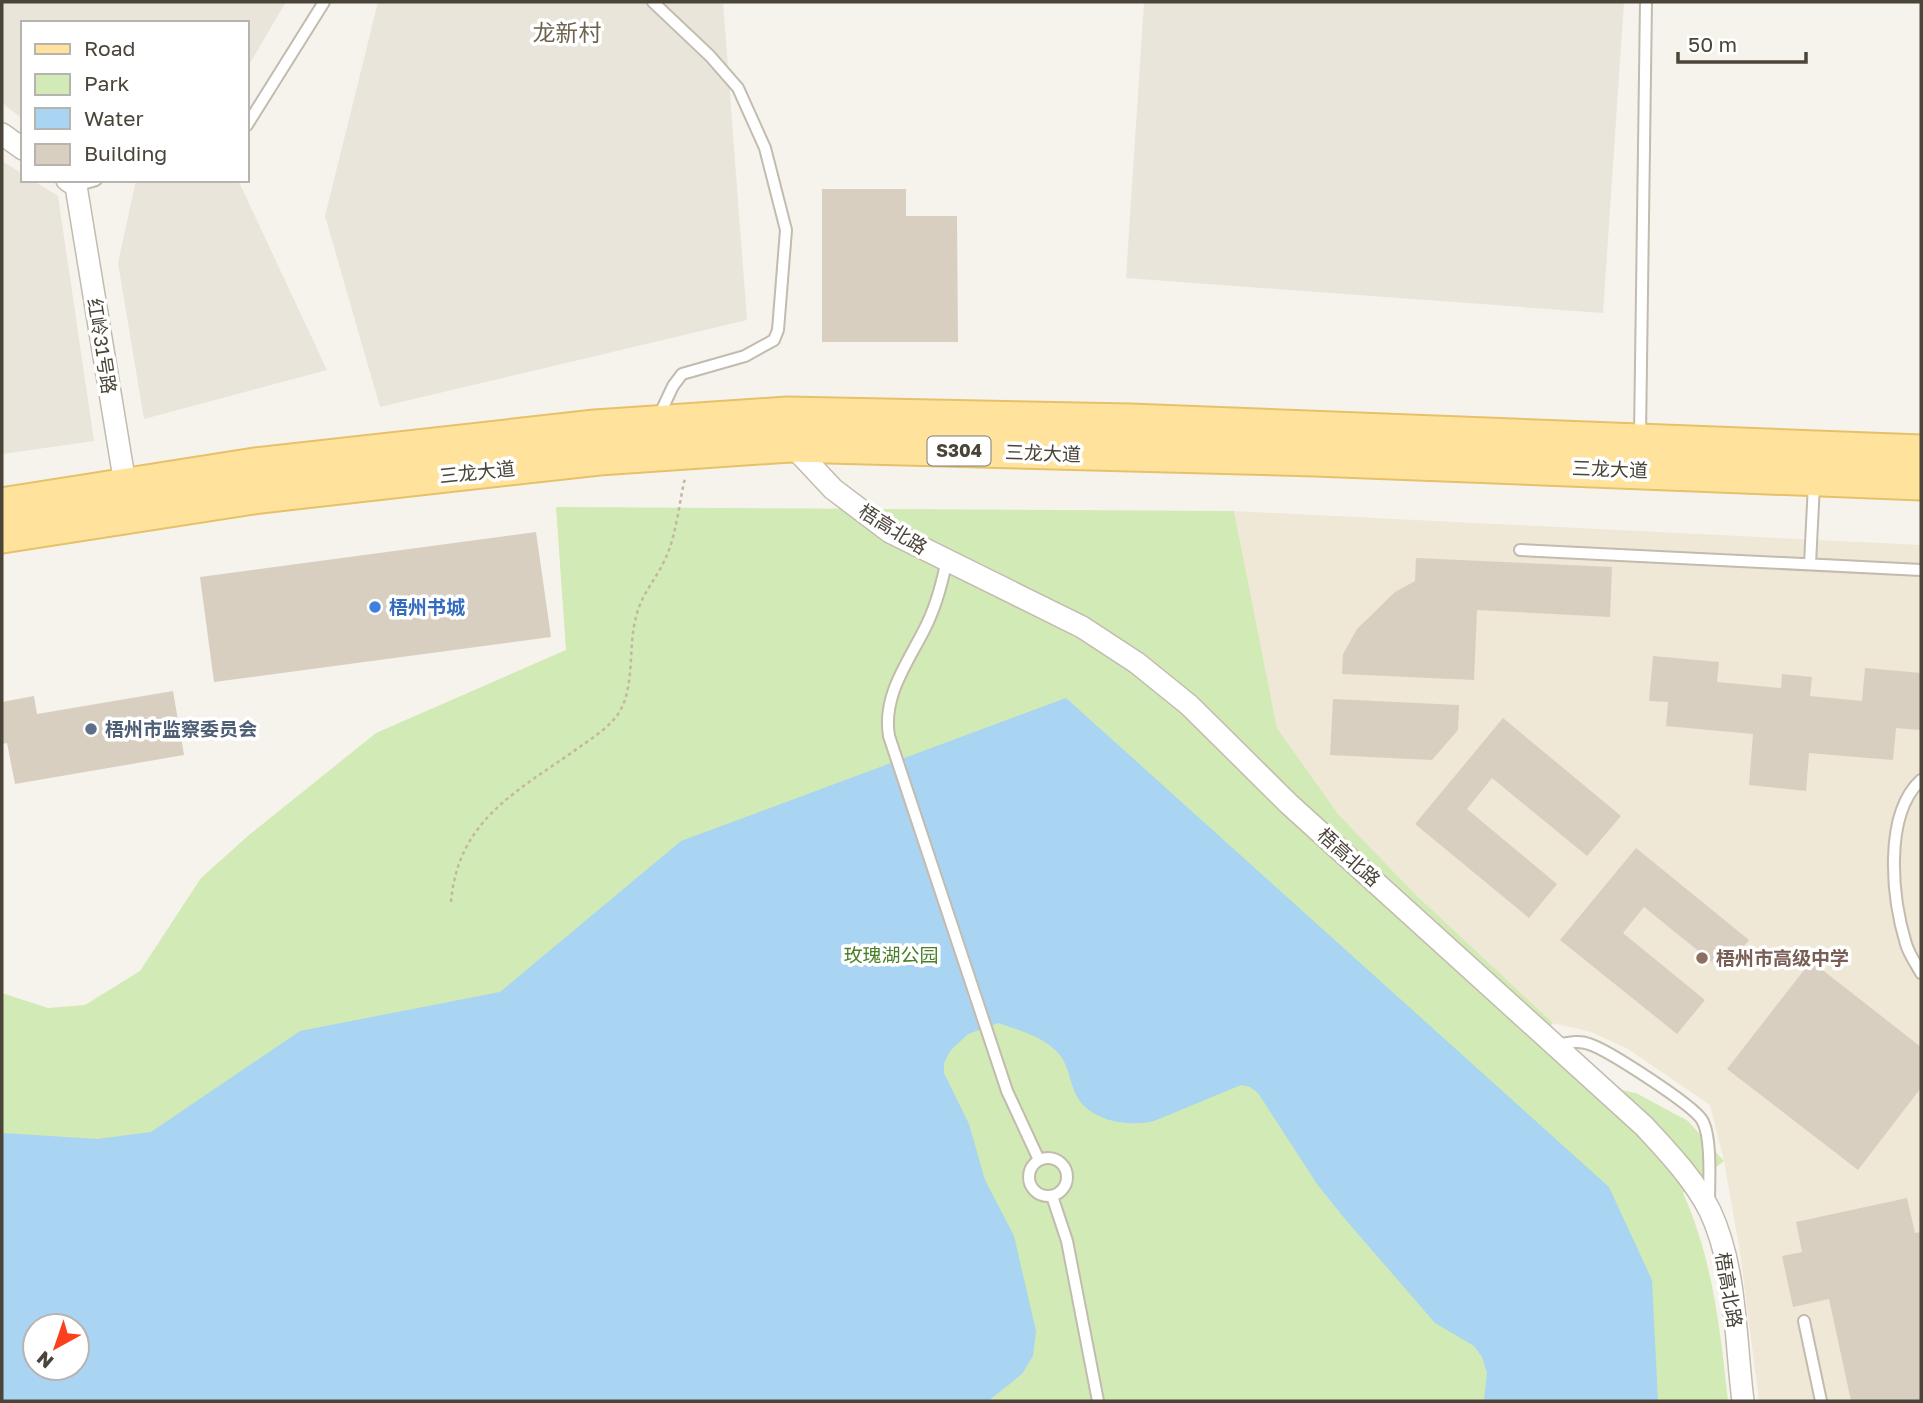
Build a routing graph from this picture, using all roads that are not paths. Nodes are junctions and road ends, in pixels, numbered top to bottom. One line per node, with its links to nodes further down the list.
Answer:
1 (324, 2): 4 (lane)
2 (653, 2): 8 (lane)
3 (1646, 2): 10 (lane)
4 (248, 123)
5 (2, 134): 6 (street)
6 (21, 148)
7 (80, 182): 14 (street, 红岭31号路)
8 (656, 423): 9 (main road, 三龙大道 / S304); 14 (main road, 三龙大道 / S304)
9 (788, 430): 10 (main road, 三龙大道 / S304); 12 (main road, 三龙大道 / S304); 14 (main road, 三龙大道 / S304); 18 (street, 梧高北路)
10 (1640, 439): 11 (main road, 三龙大道 / S304)
11 (1921, 452)
12 (1814, 478): 13 (main road, 三龙大道 / S304); 19 (lane)
13 (1921, 483)
14 (128, 501): 15 (main road, 三龙大道 / S304); 16 (main road, 三龙大道 / S304)
15 (2, 505)
16 (2, 536)
17 (1520, 550): 19 (lane)
18 (947, 560): 23 (street, 梧高北路); 24 (lane)
19 (1810, 564): 20 (lane)
20 (1921, 570)
21 (1921, 780): 22 (lane)
22 (1921, 972)
23 (1557, 1045): 26 (street, 梧高北路); 26 (lane)
24 (1039, 1160): 25 (lane); 25 (lane)
25 (1052, 1196): 28 (lane)
26 (1710, 1211): 29 (street, 梧高北路)
27 (1804, 1321): 30 (lane)
28 (1098, 1401)
29 (1742, 1401)
30 (1821, 1401)

